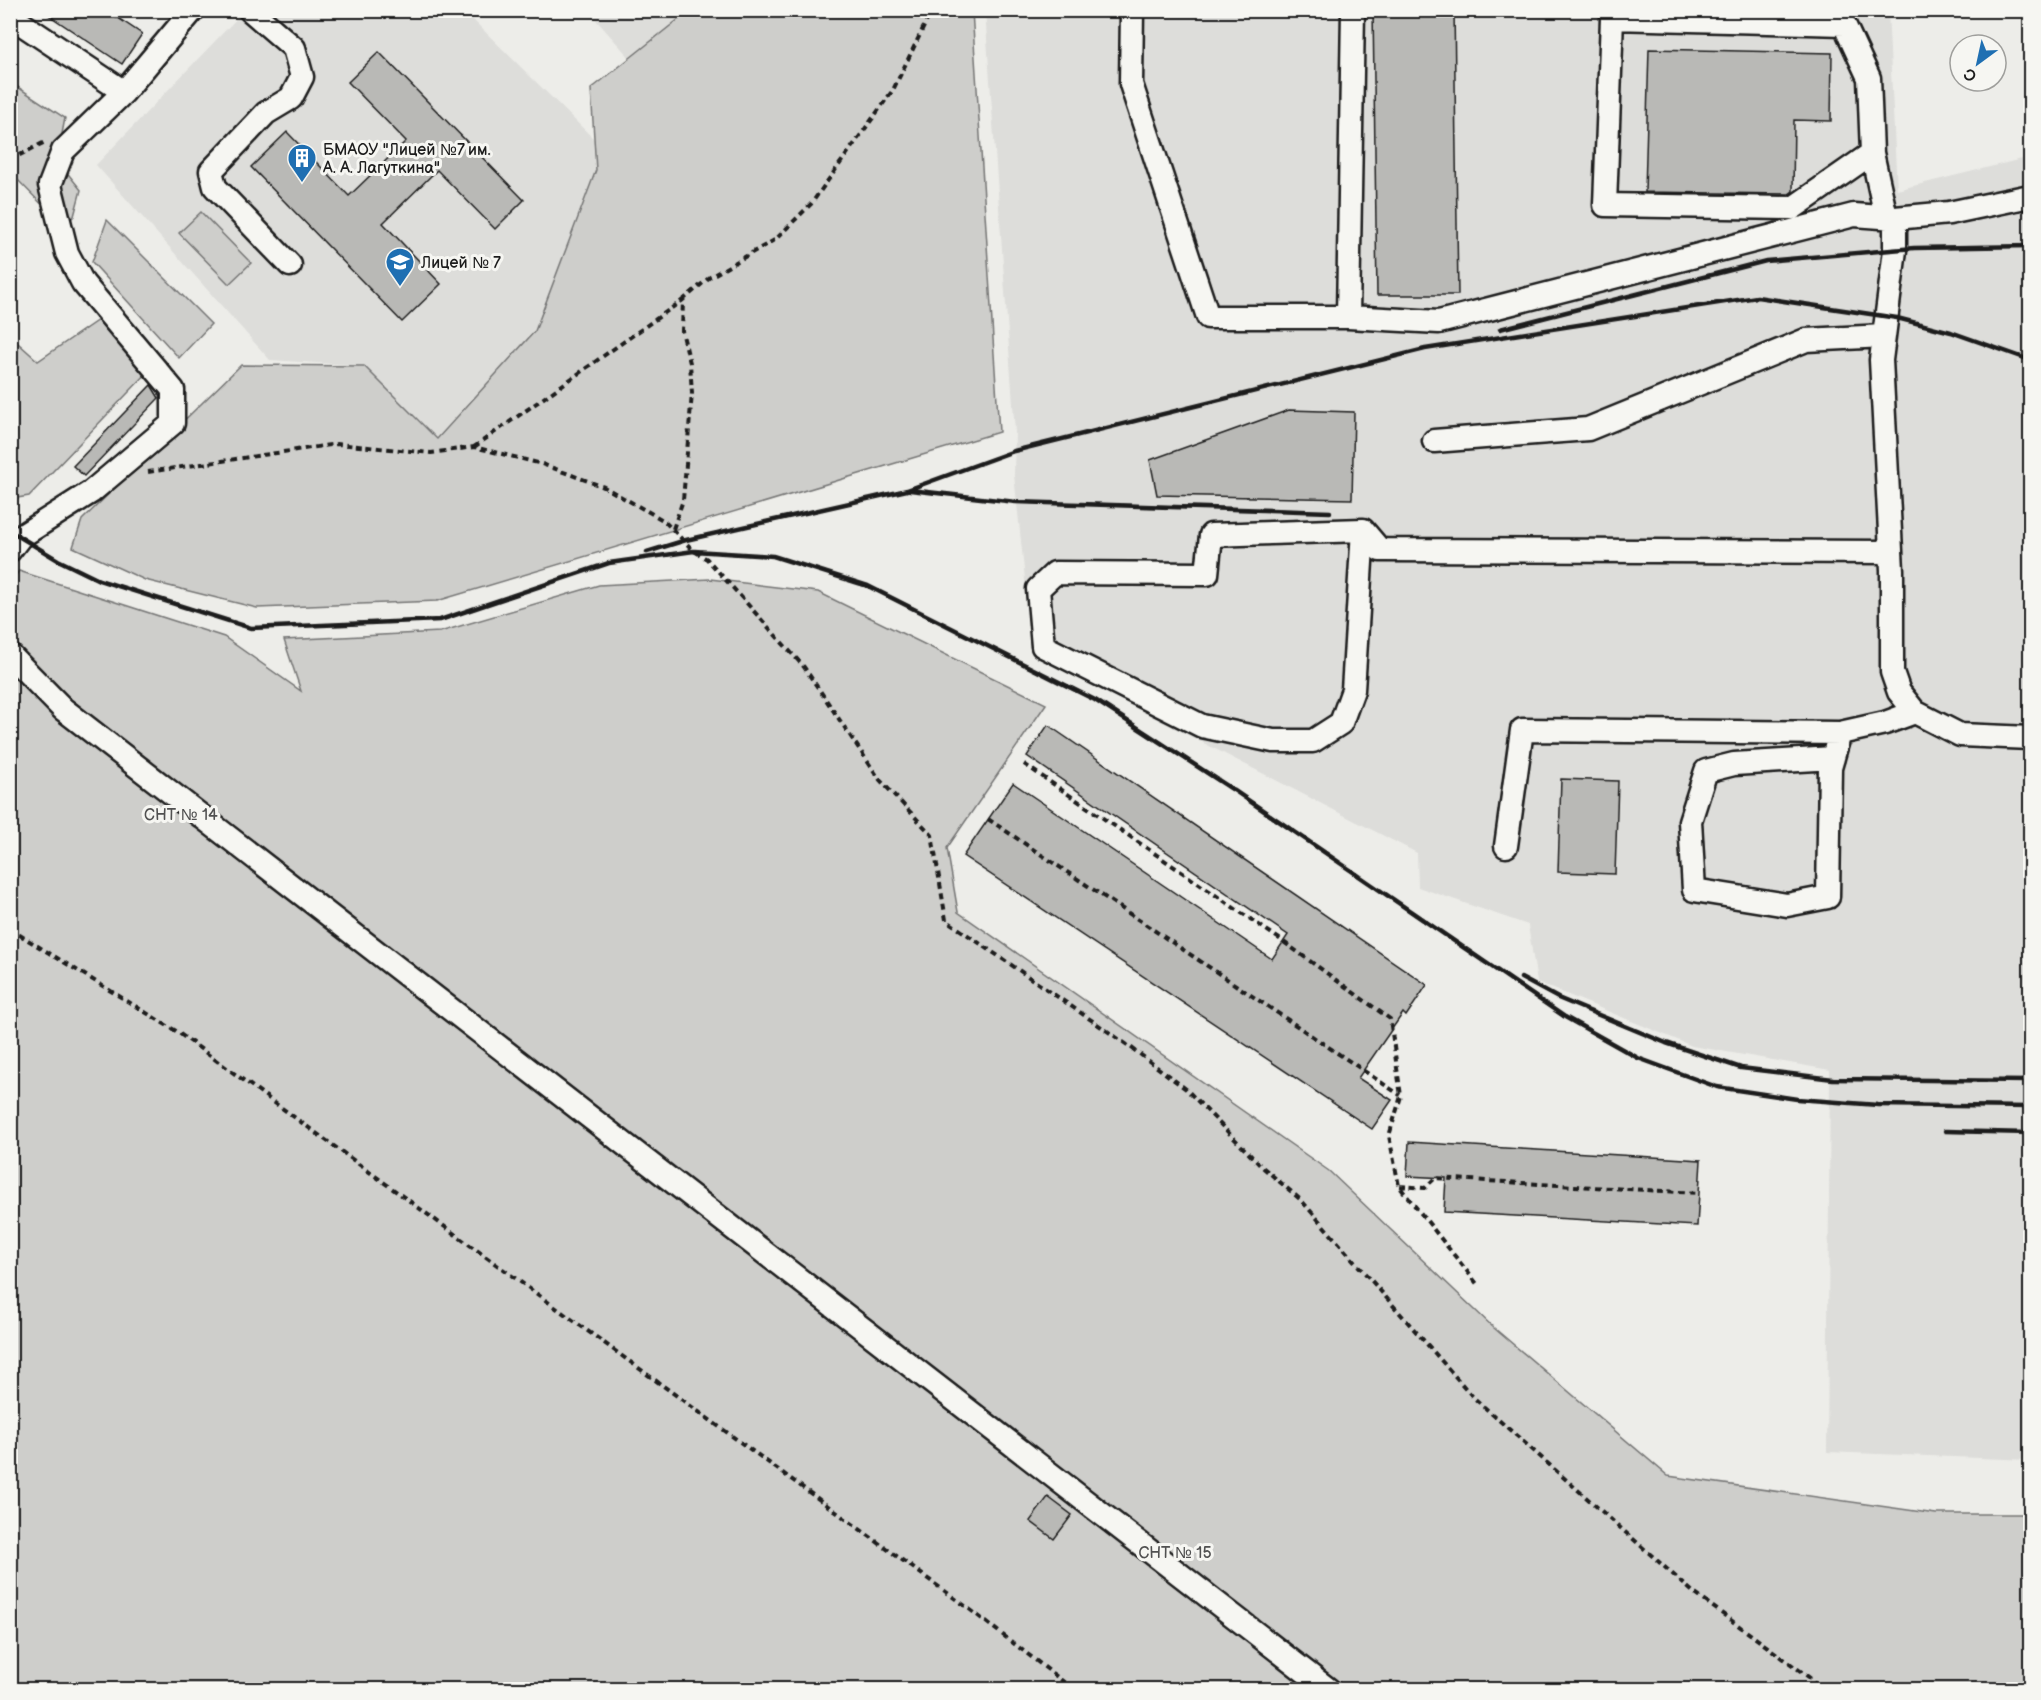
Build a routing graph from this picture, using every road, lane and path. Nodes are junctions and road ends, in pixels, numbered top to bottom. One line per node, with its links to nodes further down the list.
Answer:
1 (193, 10): 7 (street)
2 (250, 10): 11 (street)
3 (932, 10): 12 (path)
4 (1132, 10): 13 (street)
5 (1353, 10): 13 (street)
6 (10, 16): 7 (street)
7 (124, 92): 20 (street)
8 (1872, 153): 8 (street); 10 (street)
9 (2031, 196): 10 (street)
10 (1891, 218): 13 (street); 14 (street)
11 (290, 265)
12 (683, 300): 16 (path); 18 (path)
13 (1348, 317)
14 (1884, 336): 15 (street); 21 (street)
15 (1434, 441)
16 (474, 447): 17 (path); 18 (path)
17 (138, 473)
18 (673, 529): 37 (path)
19 (1364, 530): 19 (street); 21 (street)
20 (10, 550)
21 (1891, 552): 23 (street)
22 (10, 655): 36 (street)
23 (1915, 712): 24 (street); 25 (street)
24 (1840, 733): 26 (street); 29 (street)
25 (2031, 738)
26 (1833, 758): 26 (street)
27 (1024, 764): 31 (path)
28 (988, 819): 31 (path)
29 (1506, 846)
30 (10, 929): 35 (path)
31 (1401, 1096): 32 (path)
32 (1399, 1186): 33 (path); 34 (path)
33 (1698, 1193)
34 (1478, 1285)
35 (1074, 1689)
36 (1329, 1689)
37 (1820, 1689)

